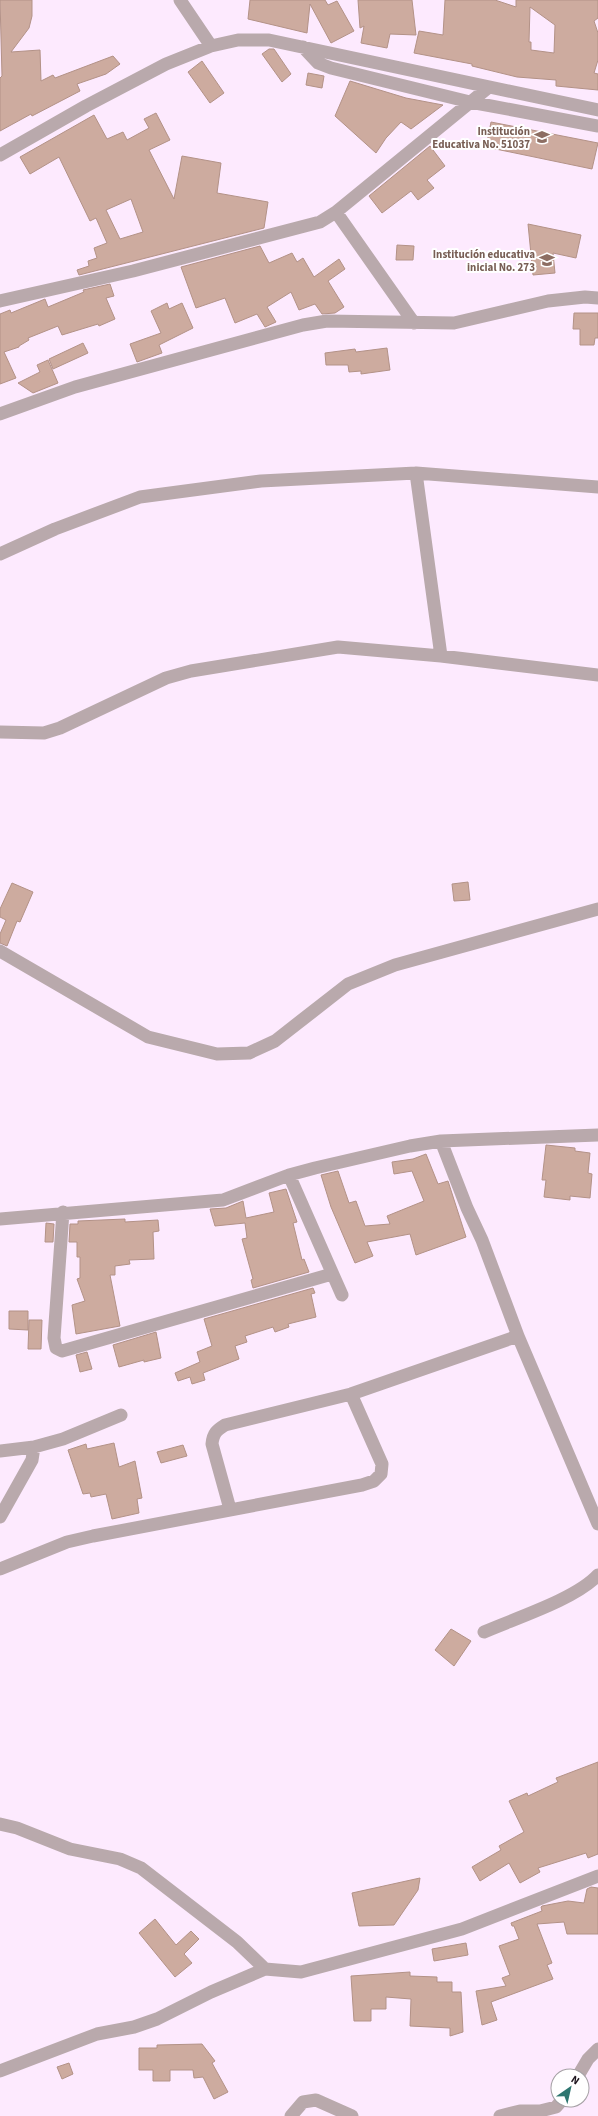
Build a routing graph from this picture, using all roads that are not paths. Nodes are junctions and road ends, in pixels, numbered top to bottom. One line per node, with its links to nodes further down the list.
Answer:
1 (180, 0): 2 (street)
2 (212, 46): 3 (street); 8 (street)
3 (303, 47): 4 (street); 5 (street)
4 (489, 87): 5 (street); 6 (street)
5 (470, 102): 7 (street); 9 (street)
6 (598, 110)
7 (598, 126)
8 (0, 155)
9 (336, 212): 11 (street); 12 (street)
10 (598, 298): 12 (street)
11 (0, 301)
12 (414, 323): 13 (street)
13 (0, 413)
14 (416, 473): 15 (street); 16 (street); 17 (street)
15 (598, 487)
16 (0, 554)
17 (441, 656): 18 (street); 19 (street)
18 (598, 675)
19 (0, 732)
20 (598, 908): 21 (street)
21 (0, 951)
22 (598, 1135): 23 (street)
23 (441, 1141): 24 (street); 29 (street)
24 (289, 1175): 25 (street); 27 (street)
25 (63, 1212): 26 (street); 27 (street)
26 (0, 1219)
27 (332, 1274): 28 (street)
28 (342, 1295)
29 (518, 1336): 30 (street); 36 (street)
30 (351, 1394): 34 (street); 34 (street)
31 (121, 1415): 32 (street)
32 (34, 1447): 33 (street); 35 (street)
33 (0, 1451)
34 (230, 1509): 37 (street)
35 (0, 1518)
36 (598, 1524)
37 (0, 1569)
38 (598, 1575): 39 (street)
39 (484, 1632)
40 (0, 1824): 42 (street)
41 (598, 1876): 42 (street)
42 (265, 1969): 45 (street)
43 (598, 2049): 44 (street)
44 (583, 2068)
45 (0, 2071)
46 (552, 2108): 49 (street)
47 (291, 2116): 48 (street)
48 (352, 2116)
49 (500, 2116)

